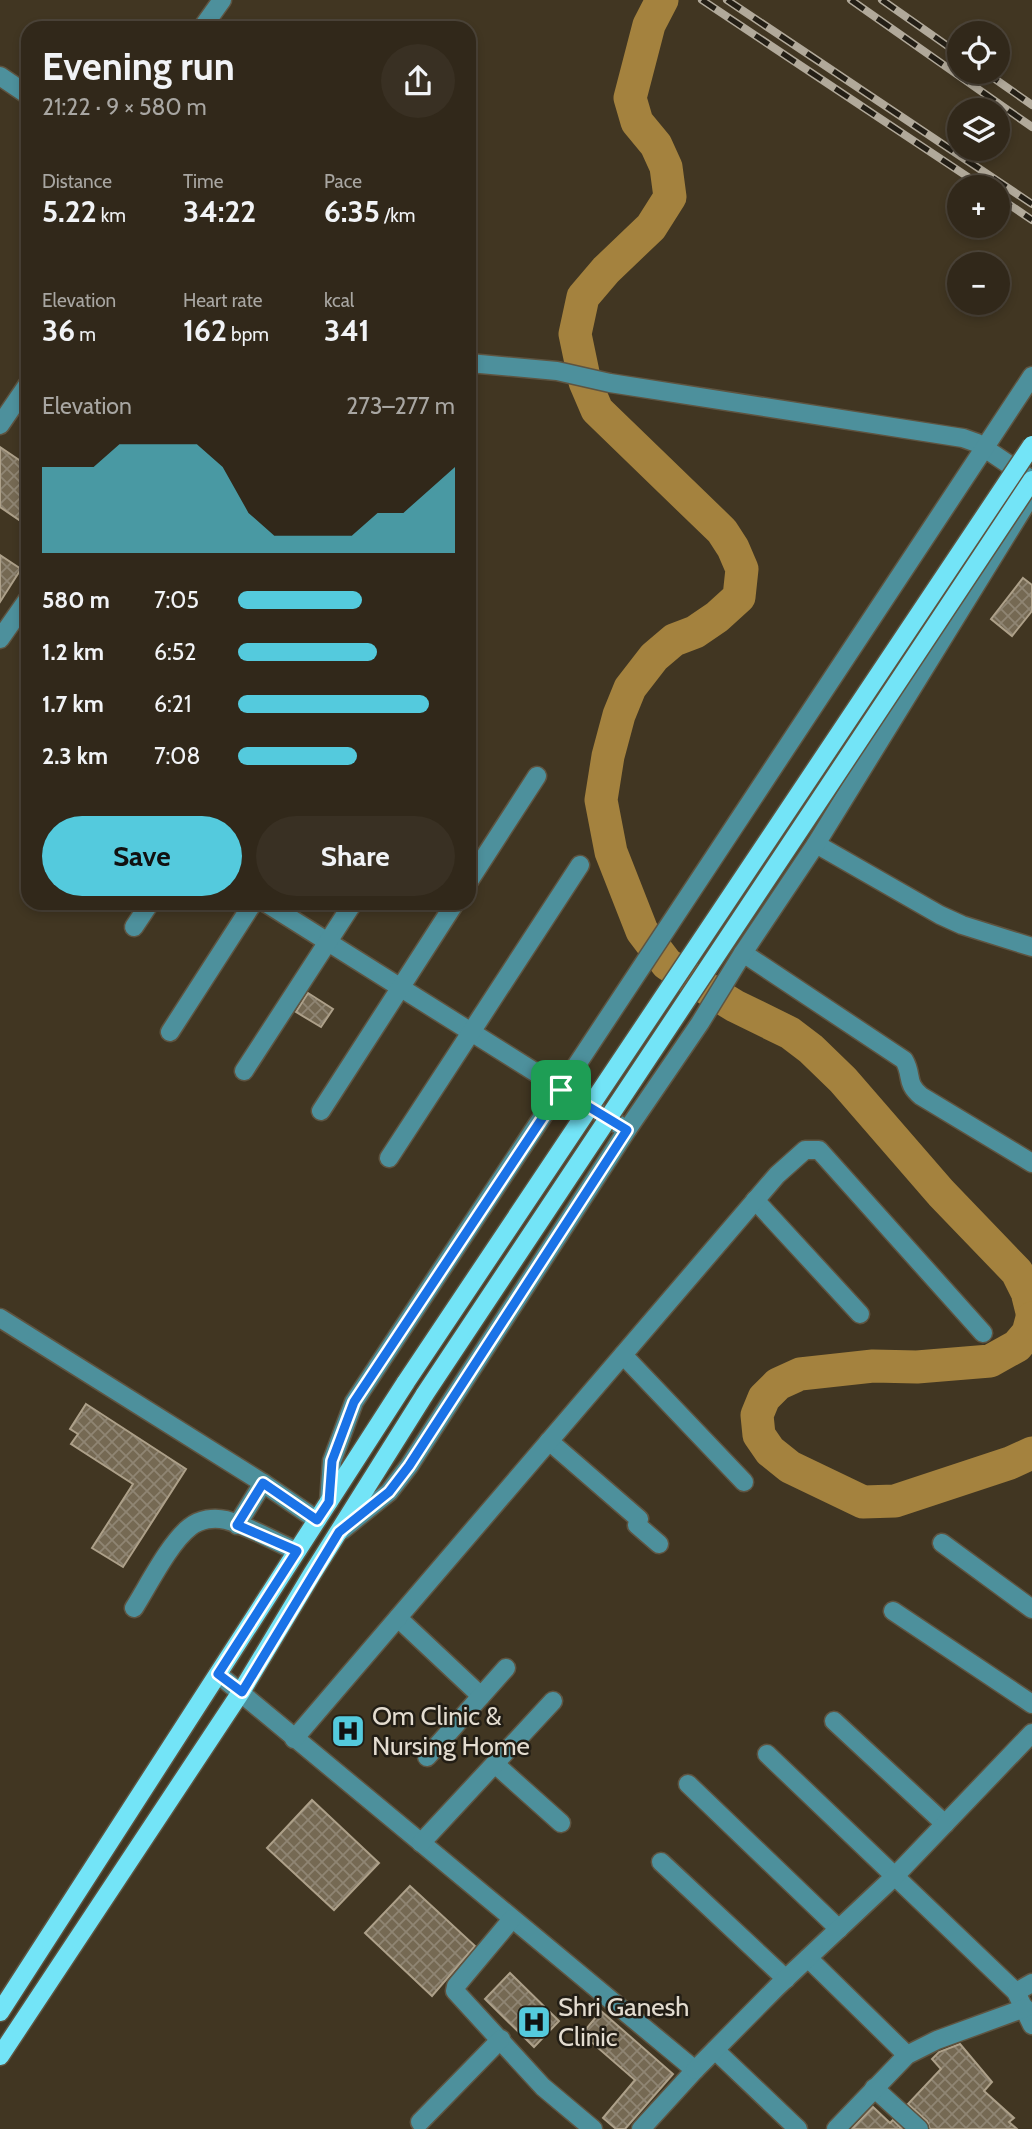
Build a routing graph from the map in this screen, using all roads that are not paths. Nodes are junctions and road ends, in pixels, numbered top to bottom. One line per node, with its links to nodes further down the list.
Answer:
1 (222, 0): 2 (street)
2 (207, 21)
3 (0, 76): 4 (street)
4 (21, 90)
5 (476, 364): 10 (street)
6 (1032, 376): 10 (street)
7 (21, 394): 8 (street)
8 (0, 425)
9 (1032, 445): 45 (main road, bridge)
10 (984, 447): 11 (street); 32 (street)
11 (1032, 480): 48 (main road, bridge)
12 (1032, 494): 16 (street)
13 (21, 608): 14 (street)
14 (0, 639)
15 (537, 776): 18 (street)
16 (816, 844): 26 (street); 27 (street)
17 (580, 866): 30 (street)
18 (476, 870)
19 (145, 910): 24 (street)
20 (248, 910): 29 (street)
21 (277, 910): 25 (street)
22 (348, 910): 25 (street)
23 (450, 910): 28 (street)
24 (134, 927)
25 (328, 942): 28 (street); 31 (street)
26 (1032, 947)
27 (741, 956): 34 (street); 36 (street)
28 (400, 988): 30 (street); 33 (street)
29 (170, 1032)
30 (471, 1033): 32 (street); 35 (street)
31 (244, 1071)
32 (561, 1090): 34 (street); 45 (street)
33 (321, 1111)
34 (627, 1130): 48 (street)
35 (389, 1158)
36 (1032, 1163)
37 (755, 1200): 38 (street); 40 (street); 41 (street)
38 (860, 1314)
39 (0, 1318): 44 (street)
40 (983, 1333)
41 (623, 1355): 42 (street); 43 (street)
42 (549, 1441): 50 (street); 55 (street)
43 (744, 1482)
44 (263, 1483): 46 (street); 47 (street)
45 (329, 1502): 46 (main road)
46 (317, 1520): 51 (main road)
47 (237, 1525): 51 (street); 52 (street)
48 (339, 1532): 58 (main road)
49 (942, 1543): 53 (street)
50 (659, 1544)
51 (297, 1551): 57 (main road)
52 (134, 1608)
53 (1032, 1609)
54 (893, 1611): 61 (street)
55 (398, 1618): 59 (street); 63 (street)
56 (506, 1668): 59 (street)
57 (218, 1674): 58 (street); 80 (main road)
58 (242, 1692): 63 (street); 85 (main road)
59 (481, 1696): 66 (street)
60 (553, 1701): 67 (street)
61 (1032, 1704)
62 (834, 1721): 70 (street)
63 (294, 1739): 71 (street)
64 (1028, 1746): 70 (street)
65 (766, 1754): 73 (street)
66 (427, 1757)
67 (495, 1764): 69 (street); 71 (street)
68 (688, 1784): 75 (street)
69 (561, 1823)
70 (945, 1824): 73 (street)
71 (421, 1843): 74 (street)
72 (661, 1862): 77 (street)
73 (895, 1877): 75 (street); 78 (street)
74 (512, 1919): 82 (street); 86 (street)
75 (839, 1929): 76 (street)
76 (808, 1958): 77 (street); 84 (street)
77 (786, 1979): 83 (street)
78 (1024, 1988): 79 (street)
79 (1025, 2008): 81 (street); 84 (street)
80 (0, 2012)
81 (1032, 2025)
82 (501, 2039): 88 (street); 89 (street)
83 (715, 2050): 86 (street); 91 (street)
84 (907, 2055): 87 (street)
85 (0, 2056)
86 (695, 2070): 90 (street)
87 (874, 2088): 92 (street); 93 (street)
88 (420, 2122)
89 (593, 2129)
90 (641, 2129)
91 (798, 2129)
92 (836, 2129)
93 (919, 2129)

